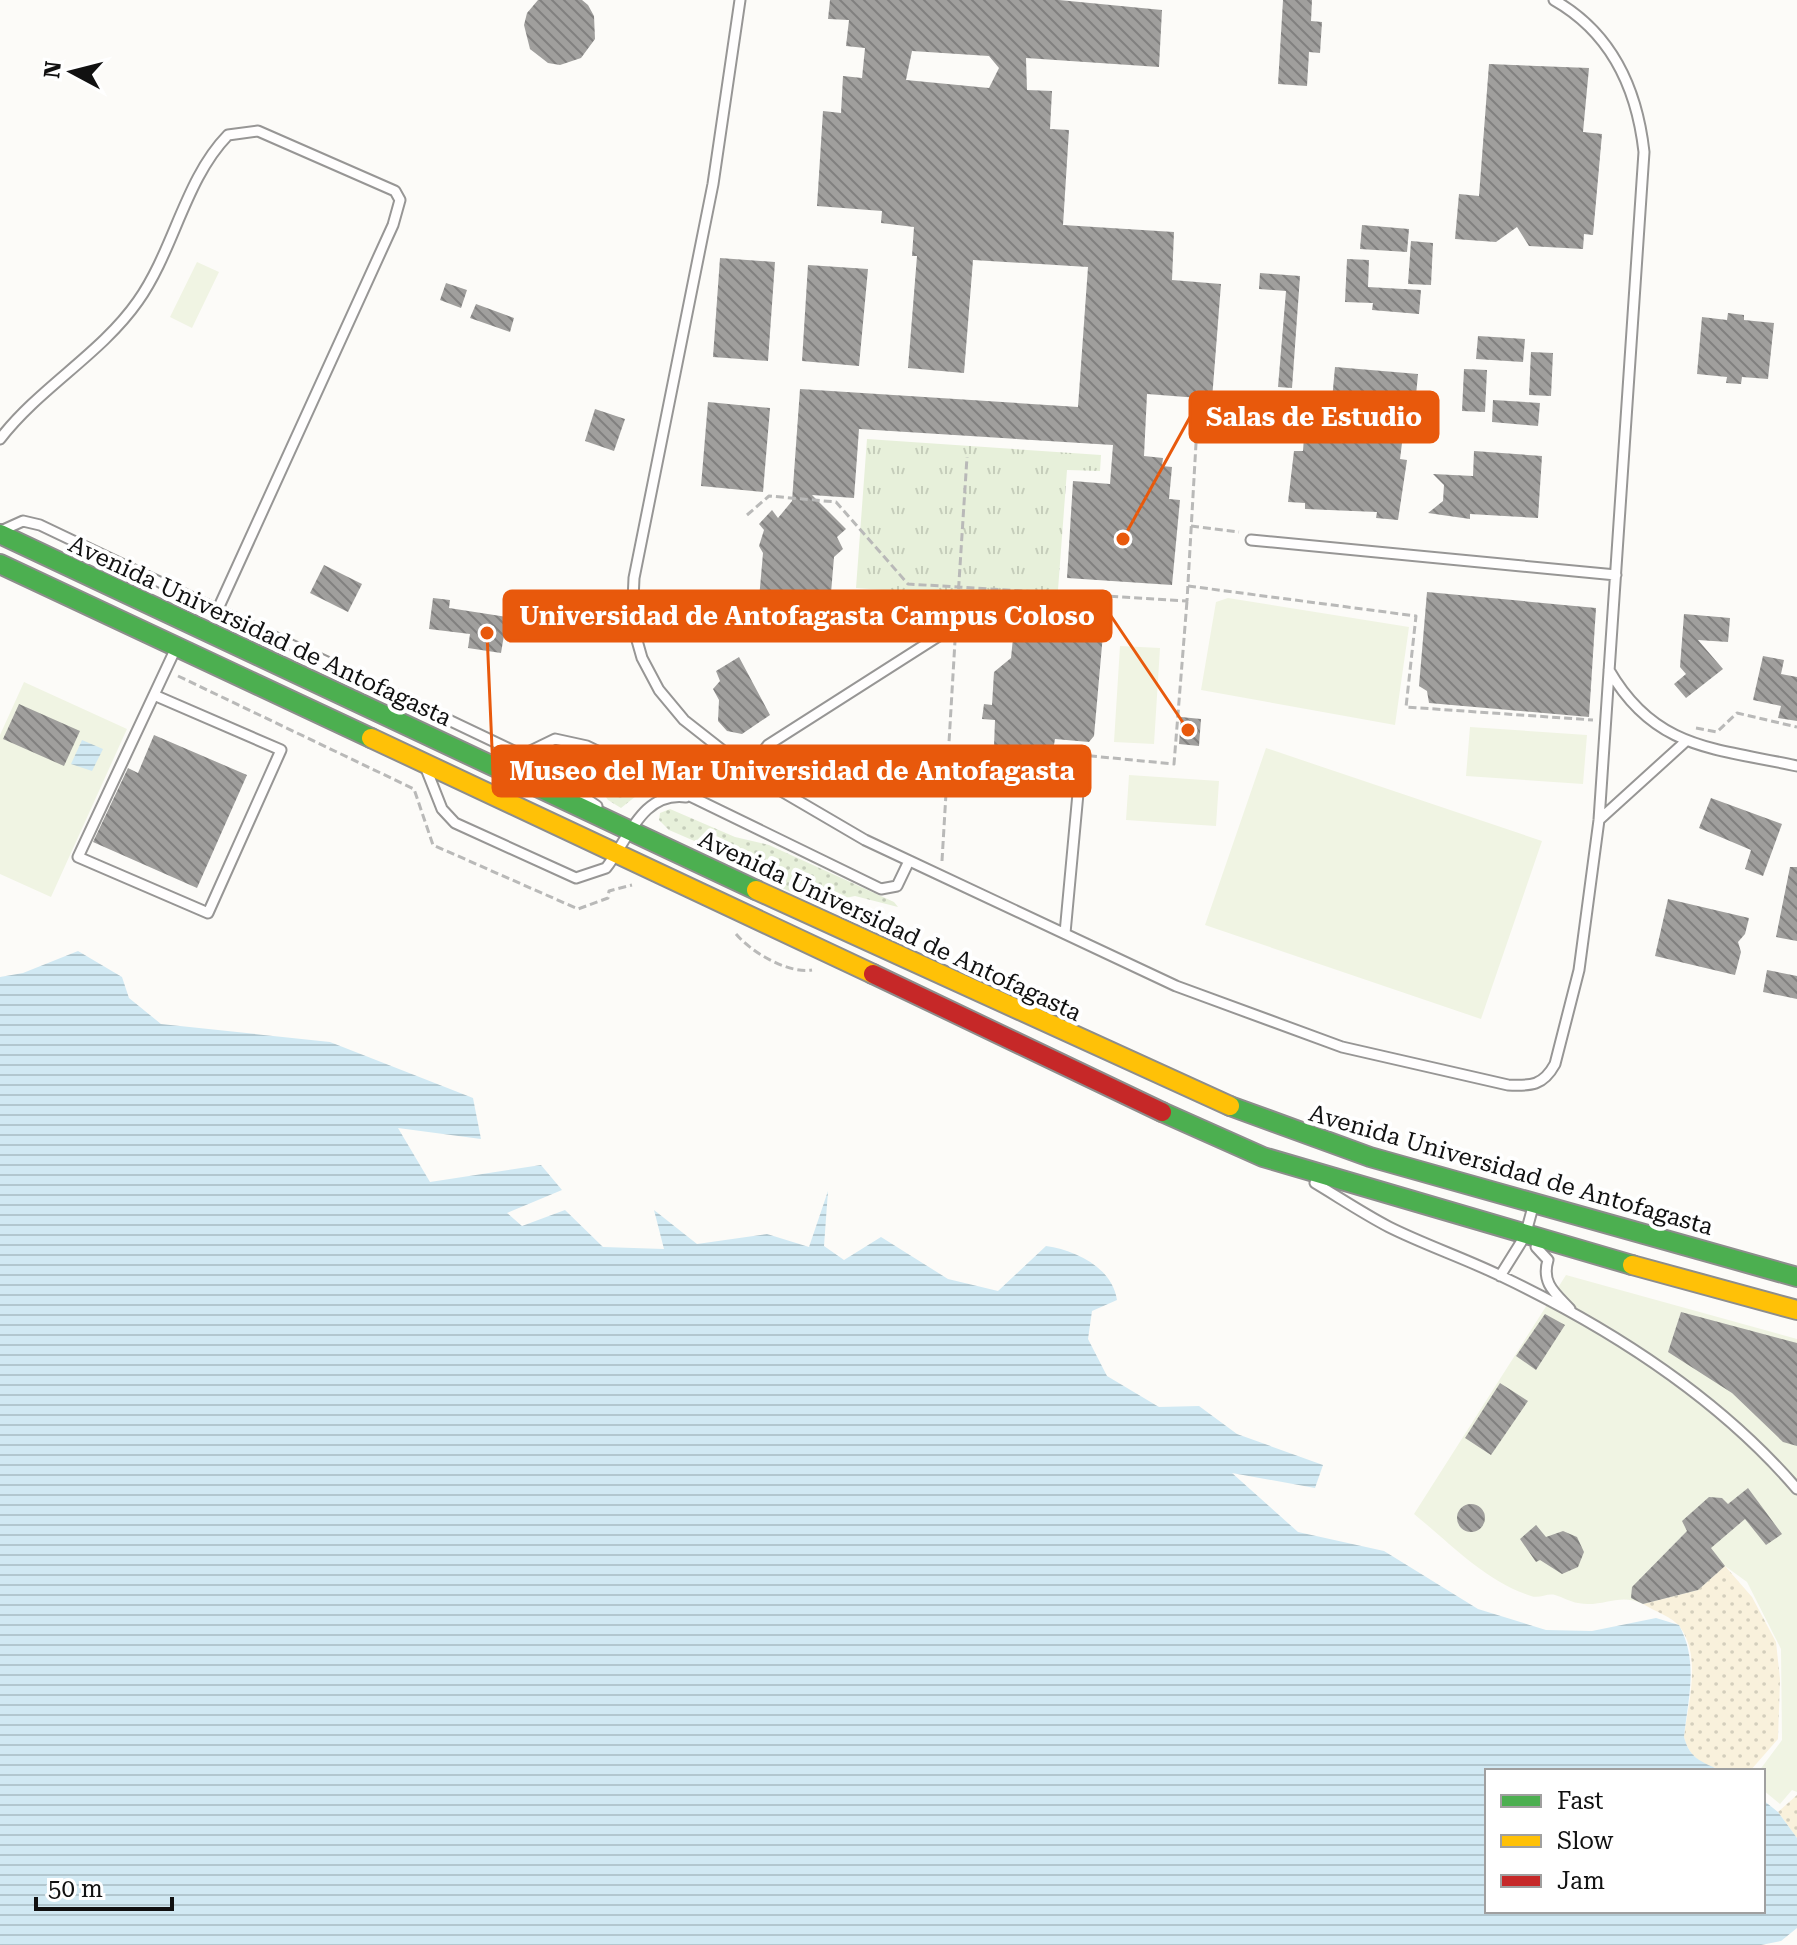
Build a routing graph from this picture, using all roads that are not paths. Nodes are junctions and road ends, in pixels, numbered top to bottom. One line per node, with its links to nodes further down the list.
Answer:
1 (740, 0): 17 (lane)
2 (1554, 0): 7 (lane)
3 (0, 439): 8 (lane)
4 (0, 533): 8 (lane); 21 (main road, Avenida Universidad de Antofagasta)
5 (1252, 537): 7 (lane)
6 (0, 564): 10 (main road, Avenida Universidad de Antofagasta)
7 (1616, 575): 11 (lane)
8 (217, 611): 14 (lane)
9 (956, 625): 17 (lane)
10 (177, 647): 12 (lane); 15 (main road, Avenida Universidad de Antofagasta)
11 (1609, 670): 13 (lane); 20 (lane)
12 (154, 695): 12 (lane)
13 (1685, 742): 16 (lane); 20 (lane)
14 (522, 755): 19 (lane); 21 (lane)
15 (424, 764): 22 (main road, Avenida Universidad de Antofagasta); 22 (lane)
16 (1797, 766)
17 (748, 771): 23 (lane)
18 (1080, 772): 24 (lane)
19 (686, 797): 21 (lane); 23 (lane)
20 (1599, 820): 24 (lane)
21 (629, 831): 22 (lane); 26 (main road, Avenida Universidad de Antofagasta)
22 (617, 854): 25 (main road, Avenida Universidad de Antofagasta)
23 (909, 861): 24 (lane)
24 (1065, 933)
25 (1285, 1165): 27 (main road, Avenida Universidad de Antofagasta); 29 (lane)
26 (1534, 1203): 27 (lane); 28 (main road, Avenida Universidad de Antofagasta)
27 (1525, 1236): 29 (lane); 30 (main road, Avenida Universidad de Antofagasta); 31 (lane)
28 (1796, 1274)
29 (1500, 1276): 31 (lane)
30 (1797, 1310)
31 (1576, 1315): 32 (lane)
32 (1797, 1489)

